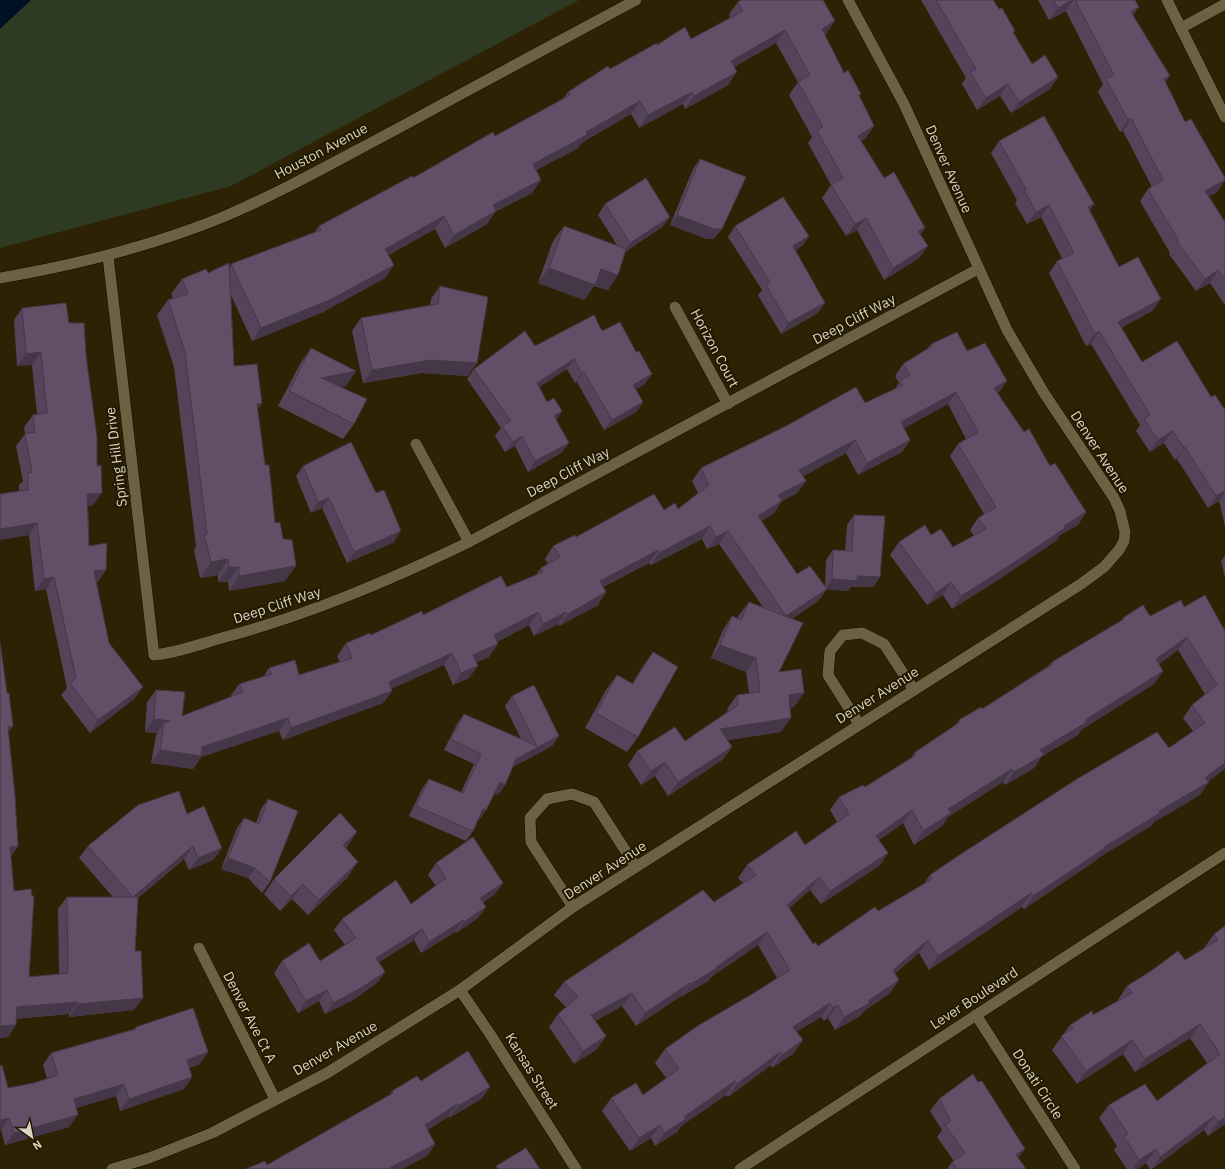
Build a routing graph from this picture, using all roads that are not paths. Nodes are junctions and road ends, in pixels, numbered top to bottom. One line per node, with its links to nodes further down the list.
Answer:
1 (636, 0): 7 (street, Houston Avenue)
2 (848, 0): 8 (street, Denver Avenue)
3 (1167, 0): 5 (street)
4 (1225, 4): 5 (street)
5 (1181, 28): 6 (street)
6 (1225, 117)
7 (108, 256): 9 (street, Houston Avenue); 14 (street, Spring Hill Drive)
8 (978, 269): 11 (street, Deep Cliff Way); 15 (street, Denver Avenue)
9 (0, 278)
10 (675, 307): 11 (street, Horizon Court)
11 (728, 404): 13 (street, Deep Cliff Way)
12 (416, 444): 13 (street)
13 (469, 542): 14 (street, Deep Cliff Way)
14 (154, 655)
15 (914, 690): 16 (street, Denver Avenue); 16 (street)
16 (859, 724): 18 (street, Denver Avenue)
17 (1225, 853): 22 (street, Lever Boulevard)
18 (636, 867): 19 (street, Denver Avenue); 19 (street)
19 (572, 907): 21 (street, Denver Avenue)
20 (199, 948): 23 (street, Denver Ave Ct A)
21 (460, 990): 23 (street, Denver Avenue); 25 (street, Kansas Street)
22 (976, 1015): 26 (street, Lever Boulevard); 27 (street, Donati Circle)
23 (275, 1099): 24 (street, Denver Avenue)
24 (112, 1169)
25 (576, 1169)
26 (740, 1169)
27 (1075, 1169)

